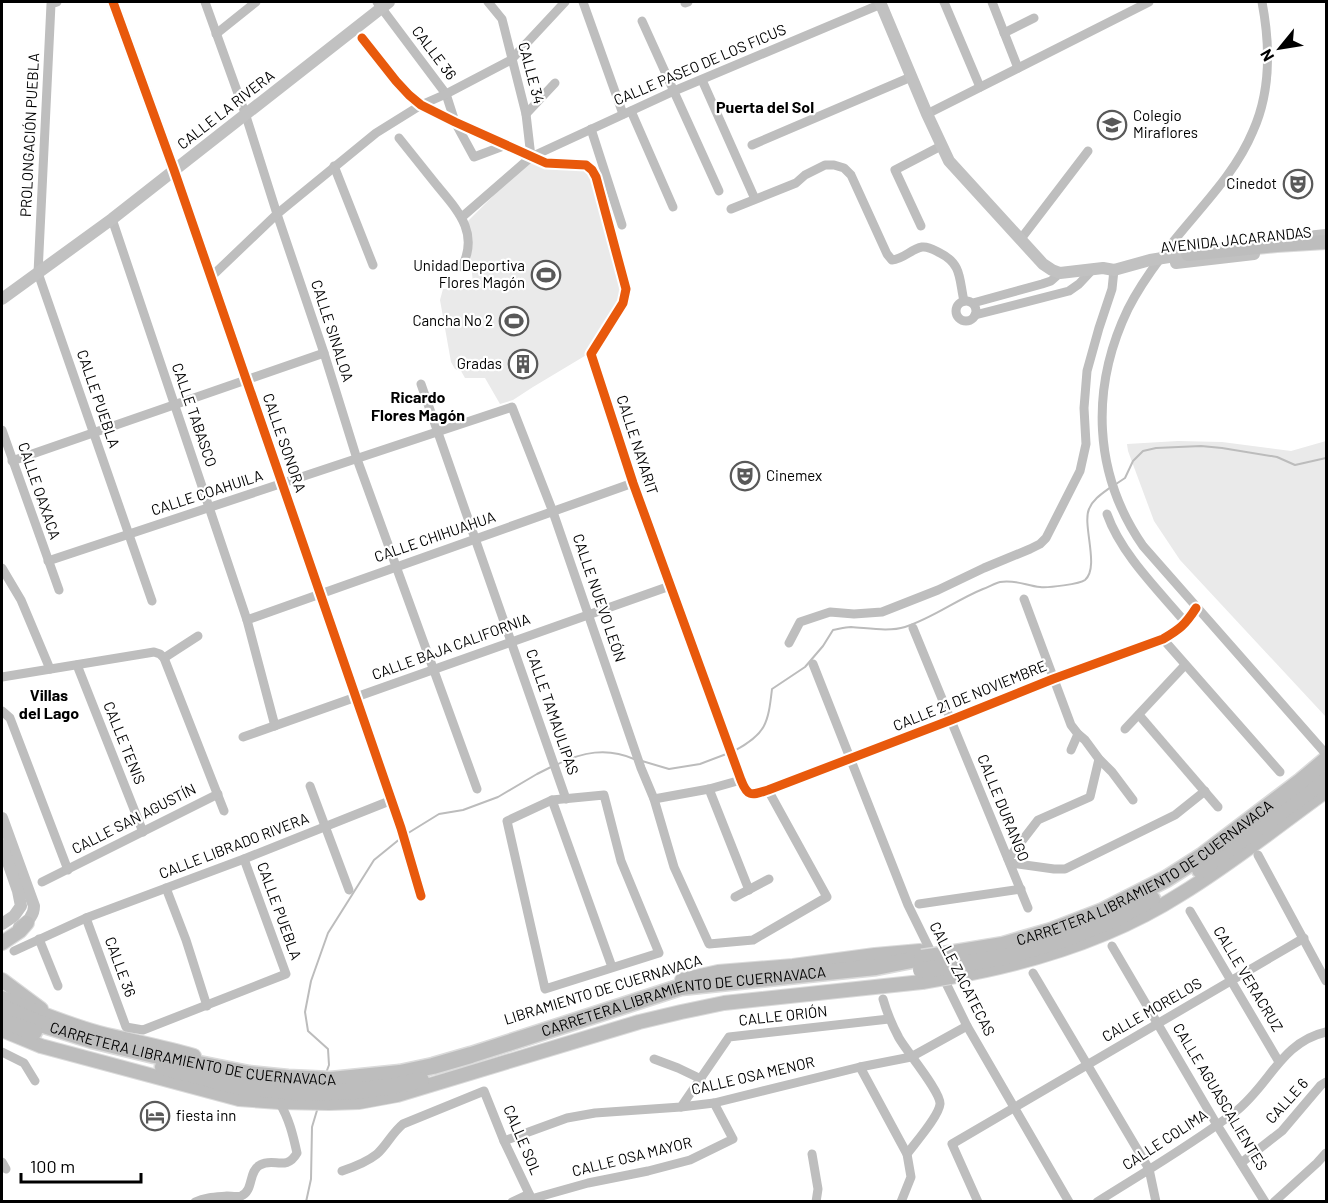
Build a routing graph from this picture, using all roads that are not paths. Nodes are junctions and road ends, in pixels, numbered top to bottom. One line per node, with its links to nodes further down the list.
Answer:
1 (57, 2): 60 (street, PROLONGACIÓN PUEBLA)
2 (113, 2): 41 (street, CALLE SONORA)
3 (205, 2): 17 (street, CALLE SINALOA)
4 (256, 2): 17 (street)
5 (488, 2): 19 (street, CALLE 34)
6 (565, 2): 19 (street)
7 (583, 2): 29 (street)
8 (944, 2): 24 (street)
9 (992, 2): 16 (street)
10 (1149, 2): 20 (street)
11 (1262, 2): 55 (street)
12 (881, 3): 21 (street); 22 (street, CALLE PASEO DE LOS FICUS)
13 (382, 4): 26 (street, CALLE 36); 28 (street, CALLE LA RIVERA)
14 (1034, 18): 16 (street)
15 (642, 21): 25 (street)
16 (1004, 33): 20 (street)
17 (216, 34): 28 (street, CALLE SINALOA)
18 (362, 38): 27 (street, CALLE NAYARIT)
19 (511, 60): 26 (street); 30 (street, CALLE 34)
20 (1018, 68): 24 (street)
21 (911, 77): 31 (street); 36 (street)
22 (702, 80): 25 (street, CALLE PASEO DE LOS FICUS); 43 (street)
23 (555, 84): 30 (street)
24 (980, 87): 31 (street)
25 (674, 91): 29 (street, CALLE PASEO DE LOS FICUS); 42 (street)
26 (446, 94): 27 (street); 32 (street, CALLE 36)
27 (421, 105): 32 (street, CALLE NAYARIT); 40 (street)
28 (245, 113): 41 (street, CALLE LA RIVERA); 46 (street, CALLE SINALOA)
29 (627, 113): 33 (street, CALLE PASEO DE LOS FICUS); 44 (street)
30 (526, 114): 39 (street, CALLE 34)
31 (927, 114): 37 (street)
32 (455, 122): 35 (street, CALLE NAYARIT); 35 (street, CALLE 36)
33 (591, 129): 39 (street, CALLE PASEO DE LOS FICUS); 49 (street)
34 (399, 138): 47 (street)
35 (506, 145): 39 (street, CALLE NAYARIT)
36 (752, 145)
37 (941, 146): 50 (street); 52 (street)
38 (1088, 151): 52 (street)
39 (531, 157): 47 (street, CALLE PASEO DE LOS FICUS); 76 (street, CALLE NAYARIT)
40 (334, 166): 46 (street); 56 (street)
41 (174, 170): 48 (street, CALLE LA RIVERA); 62 (street, CALLE SONORA)
42 (719, 191)
43 (755, 199): 45 (street); 64 (street)
44 (673, 207)
45 (731, 209)
46 (277, 214): 62 (street); 66 (street, CALLE SINALOA)
47 (462, 217): 57 (street)
48 (112, 219): 60 (street, CALLE LA RIVERA); 69 (street, CALLE TABASCO)
49 (622, 225)
50 (921, 226)
51 (1326, 235): 54 (street, AVENIDA JACARANDAS)
52 (1020, 240): 61 (street)
53 (1326, 244): 54 (main road); 55 (street, AVENIDA JACARANDAS)
54 (1188, 254): 55 (street, AVENIDA JACARANDAS)
55 (1156, 261): 59 (street, AVENIDA JACARANDAS); 91 (street)
56 (373, 265)
57 (462, 267)
58 (1093, 269): 59 (street, AVENIDA JACARANDAS); 61 (street, AVENIDA JACARANDAS); 65 (street)
59 (1114, 270): 99 (street)
60 (38, 273): 63 (street, CALLE LA RIVERA); 73 (street, CALLE PUEBLA)
61 (1060, 273): 64 (street)
62 (211, 276): 67 (street, CALLE SONORA)
63 (2, 299)
64 (968, 302): 65 (street); 65 (street)
65 (975, 315)
66 (324, 353): 67 (street); 74 (street, CALLE SINALOA)
67 (246, 380): 69 (street); 77 (street, CALLE SONORA)
68 (421, 384): 72 (street, CALLE TAMAULIPAS)
69 (175, 405): 73 (street); 78 (street, CALLE TABASCO)
70 (512, 407): 72 (street, CALLE COAHUILA); 79 (street, CALLE NUEVO LEÓN)
71 (2, 430): 75 (street, CALLE OAXACA)
72 (438, 432): 74 (street, CALLE COAHUILA); 82 (street, CALLE TAMAULIPAS)
73 (94, 433): 75 (street); 81 (street, CALLE PUEBLA)
74 (357, 459): 77 (street, CALLE COAHUILA); 84 (street, CALLE SINALOA)
75 (12, 461): 83 (street, CALLE OAXACA)
76 (633, 483): 79 (street, CALLE CHIHUAHUA); 86 (street, CALLE NAYARIT)
77 (282, 484): 78 (street, CALLE COAHUILA); 88 (street, CALLE SONORA)
78 (209, 508): 81 (street, CALLE COAHUILA); 93 (street, CALLE TABASCO)
79 (553, 512): 82 (street, CALLE CHIHUAHUA); 92 (street, CALLE NUEVO LEÓN)
80 (1107, 514): 94 (street)
81 (129, 535): 83 (street, CALLE COAHUILA); 90 (street, CALLE PUEBLA)
82 (475, 539): 84 (street, CALLE CHIHUAHUA); 98 (street, CALLE TAMAULIPAS)
83 (48, 561): 87 (street, CALLE OAXACA)
84 (396, 567): 88 (street, CALLE CHIHUAHUA); 105 (street, CALLE SINALOA)
85 (3, 573): 104 (street)
86 (670, 586): 92 (street, CALLE BAJA CALIFORNIA); 121 (street, CALLE NAYARIT)
87 (59, 590)
88 (320, 594): 93 (street, CALLE CHIHUAHUA); 108 (street, CALLE SONORA)
89 (1024, 599): 107 (street)
90 (152, 601)
91 (1196, 608): 94 (street, CALLE 21 DE NOVIEMBRE); 119 (street)
92 (589, 614): 98 (street, CALLE BAJA CALIFORNIA); 131 (street, CALLE NUEVO LEÓN)
93 (247, 620): 112 (street, CALLE TABASCO)
94 (1186, 622): 97 (street, CALLE 21 DE NOVIEMBRE)
95 (913, 628): 111 (street, CALLE DURANGO)
96 (198, 636): 100 (street)
97 (1163, 639): 103 (street); 107 (street, CALLE 21 DE NOVIEMBRE)
98 (511, 642): 105 (street, CALLE BAJA CALIFORNIA); 130 (street, CALLE TAMAULIPAS)
99 (789, 643)
100 (164, 658): 101 (street); 129 (street, CALLE SAN AGUSTÍN)
101 (77, 664): 104 (street); 139 (street, CALLE TENIS)
102 (813, 664): 117 (street, CALLE ZACATECAS)
103 (1185, 665): 110 (street); 120 (street)
104 (50, 669): 106 (street)
105 (433, 670): 108 (street, CALLE BAJA CALIFORNIA); 123 (street, CALLE SINALOA)
106 (2, 676)
107 (1053, 679): 111 (street, CALLE 21 DE NOVIEMBRE); 114 (street)
108 (356, 697): 112 (street, CALLE BAJA CALIFORNIA); 132 (street, CALLE SONORA)
109 (2, 711): 144 (street, CALLE SAN AGUSTÍN)
110 (1139, 715): 113 (street); 128 (street)
111 (951, 720): 117 (street, CALLE 21 DE NOVIEMBRE); 143 (street, CALLE DURANGO)
112 (275, 726): 115 (street, CALLE BAJA CALIFORNIA)
113 (1125, 729)
114 (1078, 734): 116 (street); 118 (street)
115 (243, 737)
116 (1071, 750)
117 (850, 759): 125 (street, CALLE 21 DE NOVIEMBRE); 179 (street, CALLE ZACATECAS)
118 (1099, 759): 134 (street); 143 (street)
119 (1326, 764): 164 (highway, CARRETERA LIBRAMIENTO DE CUERNAVACA)
120 (1280, 772)
121 (741, 780): 124 (street); 127 (street, CALLE NAYARIT)
122 (310, 786): 138 (street)
123 (477, 789)
124 (709, 789): 131 (street); 150 (street)
125 (768, 790): 127 (street, CALLE 21 DE NOVIEMBRE); 131 (street, CALLE NUEVO LEÓN)
126 (1326, 790): 164 (main road)
127 (745, 791)
128 (1205, 791): 135 (street); 143 (street)
129 (218, 794): 136 (street); 139 (street, CALLE SAN AGUSTÍN)
130 (566, 799): 133 (street, CALLE TAMAULIPAS); 166 (street, CALLE TAMAULIPAS)
131 (654, 799)
132 (392, 800): 138 (street, CALLE LIBRADO RIVERA); 151 (street, CALLE SONORA)
133 (552, 800): 166 (street); 166 (street, CALLE TAMAULIPAS)
134 (1133, 800)
135 (1218, 807)
136 (224, 811)
137 (2, 818): 157 (street)
138 (326, 827): 142 (street, CALLE LIBRADO RIVERA); 149 (street)
139 (143, 832): 144 (street, CALLE SAN AGUSTÍN)
140 (2, 845): 158 (street)
141 (1258, 855): 159 (street)
142 (244, 859): 147 (street, CALLE LIBRADO RIVERA); 174 (street, CALLE PUEBLA)
143 (1009, 861): 148 (street, CALLE DURANGO)
144 (68, 870): 146 (street)
145 (769, 879): 150 (street)
146 (42, 882)
147 (166, 888): 156 (street, CALLE LIBRADO RIVERA); 174 (street)
148 (1021, 889): 153 (street); 154 (street, CALLE DURANGO)
149 (349, 890)
150 (749, 890): 152 (street)
151 (421, 896)
152 (735, 897)
153 (919, 904)
154 (1028, 908)
155 (1190, 911): 169 (street, CALLE VERACRUZ)
156 (86, 918): 160 (street, CALLE LIBRADO RIVERA); 174 (street, CALLE 36)
157 (27, 923): 158 (street); 161 (main road)
158 (5, 928)
159 (1304, 938): 169 (street, CALLE MORELOS); 170 (street)
160 (39, 939): 163 (street, CALLE LIBRADO RIVERA); 171 (street)
161 (2, 943)
162 (1112, 946): 178 (street, CALLE AGUASCALIENTES)
163 (14, 951)
164 (945, 962): 165 (highway, CARRETERA LIBRAMIENTO DE CUERNAVACA, bridge); 165 (main road, bridge)
165 (921, 965): 191 (highway, CARRETERA LIBRAMIENTO DE CUERNAVACA); 191 (main road)
166 (612, 967)
167 (1033, 973): 186 (street)
168 (2, 980): 175 (main road)
169 (1231, 981): 178 (street, CALLE MORELOS); 185 (street, CALLE VERACRUZ)
170 (1326, 981)
171 (58, 986)
172 (4, 997): 175 (main road); 191 (highway, CARRETERA LIBRAMIENTO DE CUERNAVACA)
173 (883, 999): 176 (street)
174 (207, 1006)
175 (49, 1016): 191 (main road)
176 (890, 1019): 183 (street); 188 (street, CALLE ORIÓN)
177 (2, 1021): 191 (highway, CARRETERA LIBRAMIENTO DE CUERNAVACA)
178 (1158, 1024): 186 (street, CALLE MORELOS); 196 (street, CALLE AGUASCALIENTES)
179 (967, 1026): 183 (street, CALLE OSA MENOR); 195 (street, CALLE ZACATECAS)
180 (2, 1030): 192 (main road)
181 (1326, 1032): 185 (street, CALLE COLIMA)
182 (2, 1052): 189 (street)
183 (911, 1057): 187 (street, CALLE OSA MENOR); 200 (street)
184 (654, 1059): 188 (street)
185 (1279, 1062): 196 (street, CALLE COLIMA)
186 (1088, 1065): 195 (street, CALLE MORELOS); 202 (street)
187 (860, 1067): 193 (street, CALLE OSA MENOR); 200 (street)
188 (701, 1079): 194 (street, CALLE ORIÓN)
189 (35, 1081)
190 (1326, 1082): 201 (street, CALLE 6)
191 (320, 1087): 192 (main road)
192 (279, 1102): 205 (street)
193 (714, 1103): 194 (street, CALLE OSA MENOR); 204 (street, CALLE OSA MAYOR)
194 (681, 1107): 197 (street, CALLE OSA MENOR)
195 (1015, 1108): 209 (street, CALLE MORELOS); 210 (street, CALLE ZACATECAS)
196 (1217, 1125): 201 (street, CALLE AGUASCALIENTES); 202 (street, CALLE COLIMA)
197 (504, 1141): 203 (street, CALLE SOL); 204 (street, CALLE SOL)
198 (1326, 1153): 214 (street)
199 (812, 1154): 207 (street)
200 (907, 1154): 208 (street)
201 (1241, 1163): 213 (street, CALLE AGUASCALIENTES)
202 (1149, 1169): 211 (street, CALLE COLIMA); 212 (street)
203 (342, 1171)
204 (531, 1198): 206 (street)
205 (195, 1202)
206 (512, 1202)
207 (816, 1202)
208 (902, 1202)
209 (978, 1202)
210 (1069, 1202)
211 (1097, 1202)
212 (1156, 1202)
213 (1265, 1202)
214 (1274, 1202)

